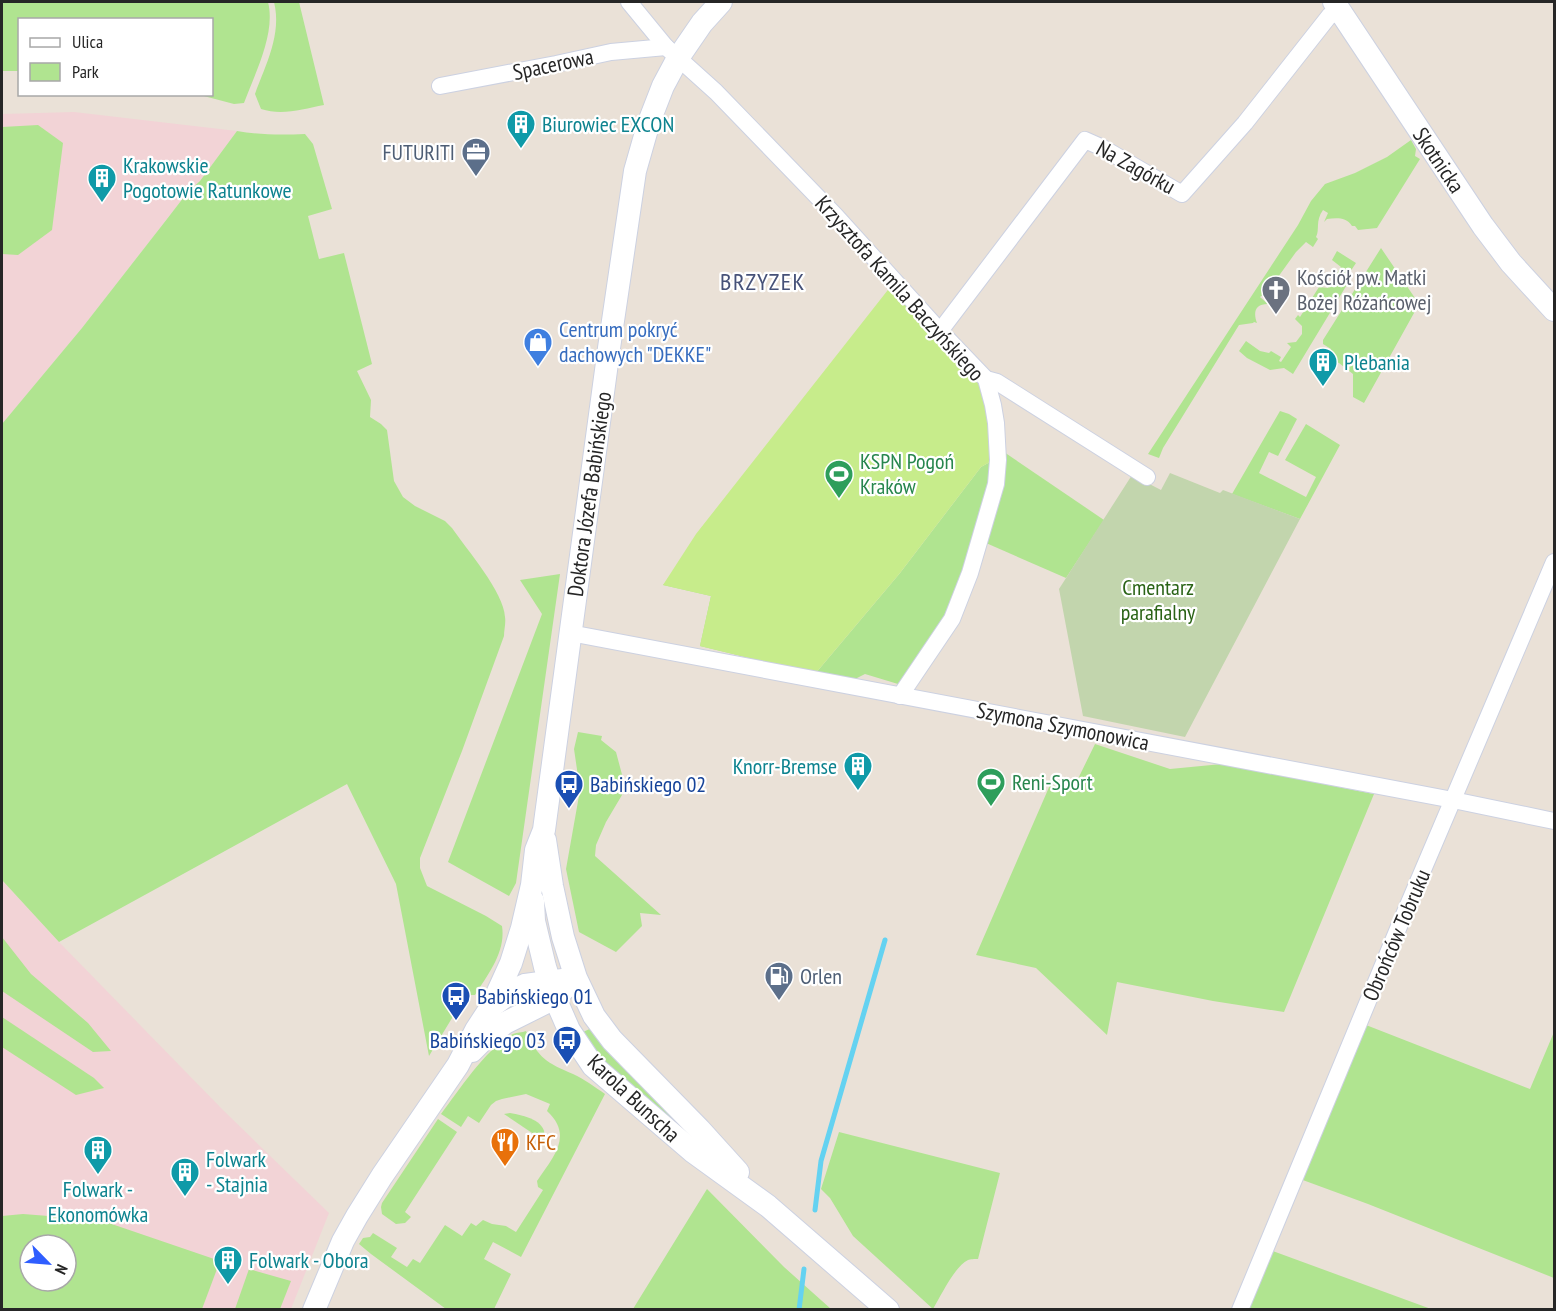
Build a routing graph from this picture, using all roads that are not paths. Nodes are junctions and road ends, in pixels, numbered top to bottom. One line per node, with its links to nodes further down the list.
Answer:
1 (629, 2): 4 (street, Krzysztofa Kamila Baczyńskiego)
2 (721, 2): 4 (main road, Doktora Józefa Babińskiego)
3 (1339, 8): 6 (main road, Skotnicka); 7 (street, Na Zagórku)
4 (672, 52): 5 (street, Spacerowa); 7 (street, Krzysztofa Kamila Baczyńskiego); 11 (main road, Doktora Józefa Babińskiego)
5 (440, 86)
6 (1554, 310)
7 (940, 331): 8 (street, Krzysztofa Kamila Baczyńskiego)
8 (986, 379): 9 (street); 12 (street, Krzysztofa Kamila Baczyńskiego)
9 (1148, 477)
10 (1554, 562): 13 (street, Obrońców Tobruku)
11 (570, 633): 12 (street, Szymona Szymonowica); 15 (main road, Doktora Józefa Babińskiego)
12 (900, 696): 13 (street, Szymona Szymonowica)
13 (1453, 800): 14 (street, Szymona Szymonowica); 24 (street, Obrońców Tobruku)
14 (1554, 821)
15 (544, 830): 16 (main road, Doktora Józefa Babińskiego); 17 (main road, Doktora Józefa Babińskiego)
16 (532, 885): 18 (main road, Karola Bunscha); 19 (main road, Doktora Józefa Babińskiego)
17 (576, 978): 18 (main road, Doktora Józefa Babińskiego); 21 (main road, Karola Bunscha)
18 (552, 990): 19 (main road, Doktora Józefa Babińskiego); 20 (main road, Doktora Józefa Babińskiego); 21 (main road, Karola Bunscha)
19 (491, 1007): 20 (main road, Doktora Józefa Babińskiego)
20 (458, 1065): 22 (main road, Doktora Józefa Babińskiego)
21 (768, 1206): 23 (main road, Karola Bunscha)
22 (314, 1310)
23 (888, 1310)
24 (1240, 1310)

